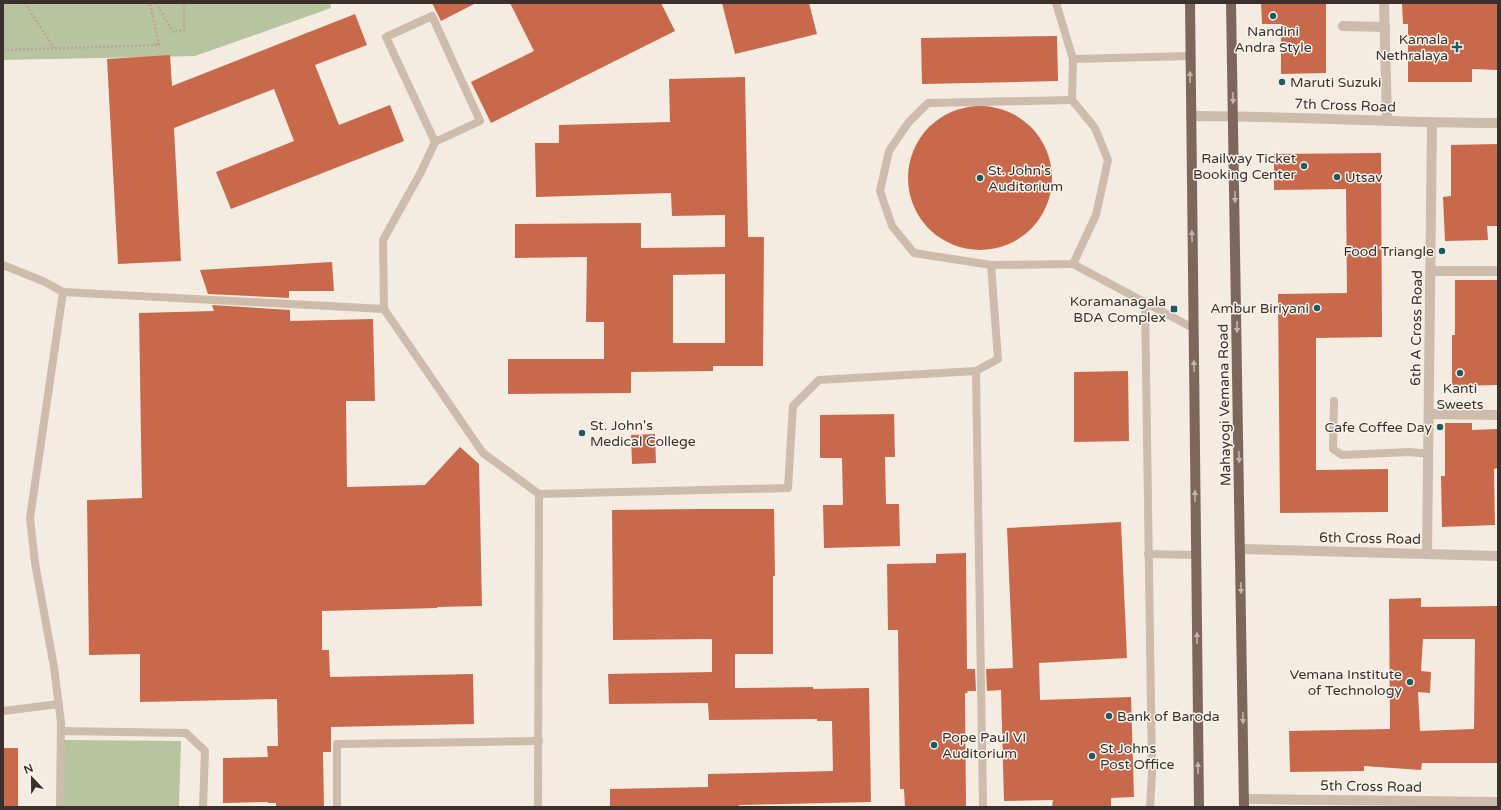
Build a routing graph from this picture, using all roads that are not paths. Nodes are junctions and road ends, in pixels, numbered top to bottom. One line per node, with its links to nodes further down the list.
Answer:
1 (1056, 3): 8 (lane)
2 (1190, 3): 7 (main road, Mahayogi Vemana Road)
3 (1231, 3): 11 (main road, Mahayogi Vemana Road, one-way to 11)
4 (1384, 3): 6 (street)
5 (1343, 26): 6 (street)
6 (1384, 27): 12 (street)
7 (1190, 56): 8 (lane); 10 (main road, Mahayogi Vemana Road, one-way to 7)
8 (1072, 59): 9 (lane)
9 (1072, 100): 17 (lane); 18 (lane)
10 (1191, 116): 11 (street, 7th Cross Road); 24 (main road, Mahayogi Vemana Road, one-way to 10)
11 (1233, 116): 12 (street, 7th Cross Road); 31 (main road, Mahayogi Vemana Road, one-way to 31)
12 (1387, 120): 13 (street, 7th Cross Road)
13 (1432, 123): 14 (street, 7th Cross Road); 19 (street, 6th A Cross Road)
14 (1498, 123)
15 (435, 142): 15 (lane); 23 (lane)
16 (3, 264): 21 (lane)
17 (1073, 264): 18 (lane); 22 (lane)
18 (991, 265): 25 (lane)
19 (1431, 270): 20 (street); 27 (street, 6th A Cross Road)
20 (1498, 272)
21 (63, 292): 23 (lane); 36 (lane)
22 (1146, 301): 24 (lane); 32 (lane)
23 (384, 309): 30 (lane)
24 (1193, 328): 34 (main road, Mahayogi Vemana Road, one-way to 24)
25 (976, 371): 30 (lane); 46 (lane)
26 (1334, 401): 29 (lane)
27 (1429, 414): 28 (street); 29 (street, 6th A Cross Road)
28 (1498, 415)
29 (1429, 454): 33 (street, 6th A Cross Road)
30 (539, 494): 39 (lane)
31 (1241, 549): 33 (street, 6th Cross Road); 41 (main road, Mahayogi Vemana Road, one-way to 41)
32 (1148, 554): 34 (lane); 47 (lane)
33 (1427, 554): 35 (street, 6th Cross Road)
34 (1196, 555): 48 (main road, Mahayogi Vemana Road, one-way to 34)
35 (1498, 556)
36 (59, 704): 37 (lane); 38 (lane)
37 (3, 711)
38 (61, 731): 42 (lane); 43 (lane)
39 (539, 741): 44 (lane); 45 (lane)
40 (1498, 802): 41 (street, 5th Cross Road)
41 (1244, 803)
42 (60, 807)
43 (204, 807)
44 (337, 807)
45 (538, 807)
46 (983, 807)
47 (1150, 807)
48 (1199, 807)

